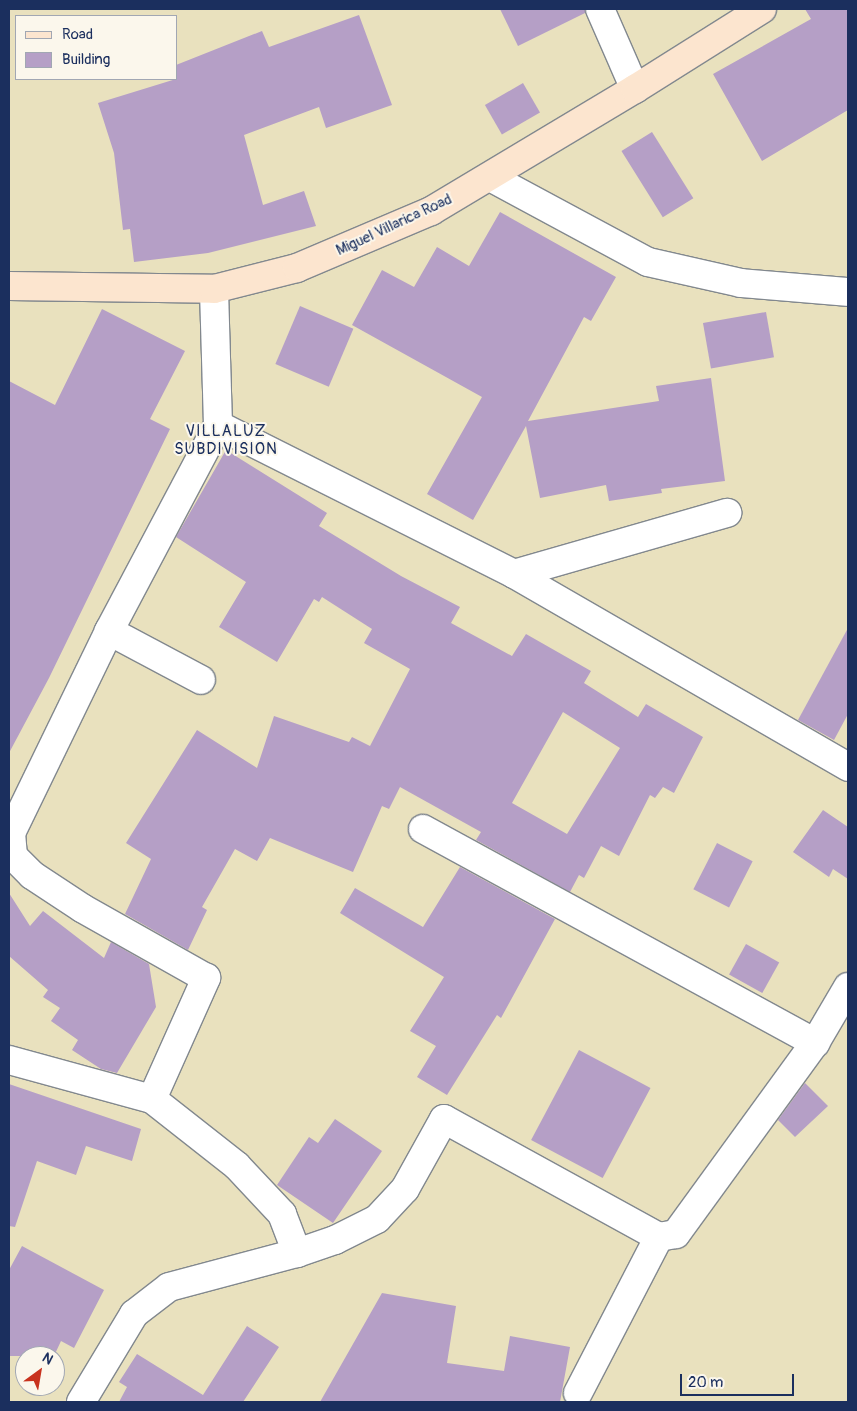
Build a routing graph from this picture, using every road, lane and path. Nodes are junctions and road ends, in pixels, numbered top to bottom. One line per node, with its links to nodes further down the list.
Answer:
1 (600, 9): 3 (street)
2 (762, 9): 3 (main road, Miguel Villarica Road)
3 (635, 89): 4 (main road, Miguel Villarica Road)
4 (490, 177): 6 (main road, Miguel Villarica Road); 7 (street)
5 (9, 286): 6 (main road, Miguel Villarica Road)
6 (214, 289): 8 (street)
7 (848, 292)
8 (218, 425): 10 (street); 11 (street)
9 (727, 512): 10 (street)
10 (514, 574): 13 (street)
11 (109, 631): 12 (street); 18 (street)
12 (201, 680)
13 (848, 767)
14 (423, 829): 16 (street)
15 (848, 987): 16 (street)
16 (815, 1042): 19 (street)
17 (9, 1060): 18 (street)
18 (152, 1099): 20 (street)
19 (659, 1237): 20 (street); 21 (street)
20 (297, 1253): 22 (street)
21 (578, 1393)
22 (82, 1402)

